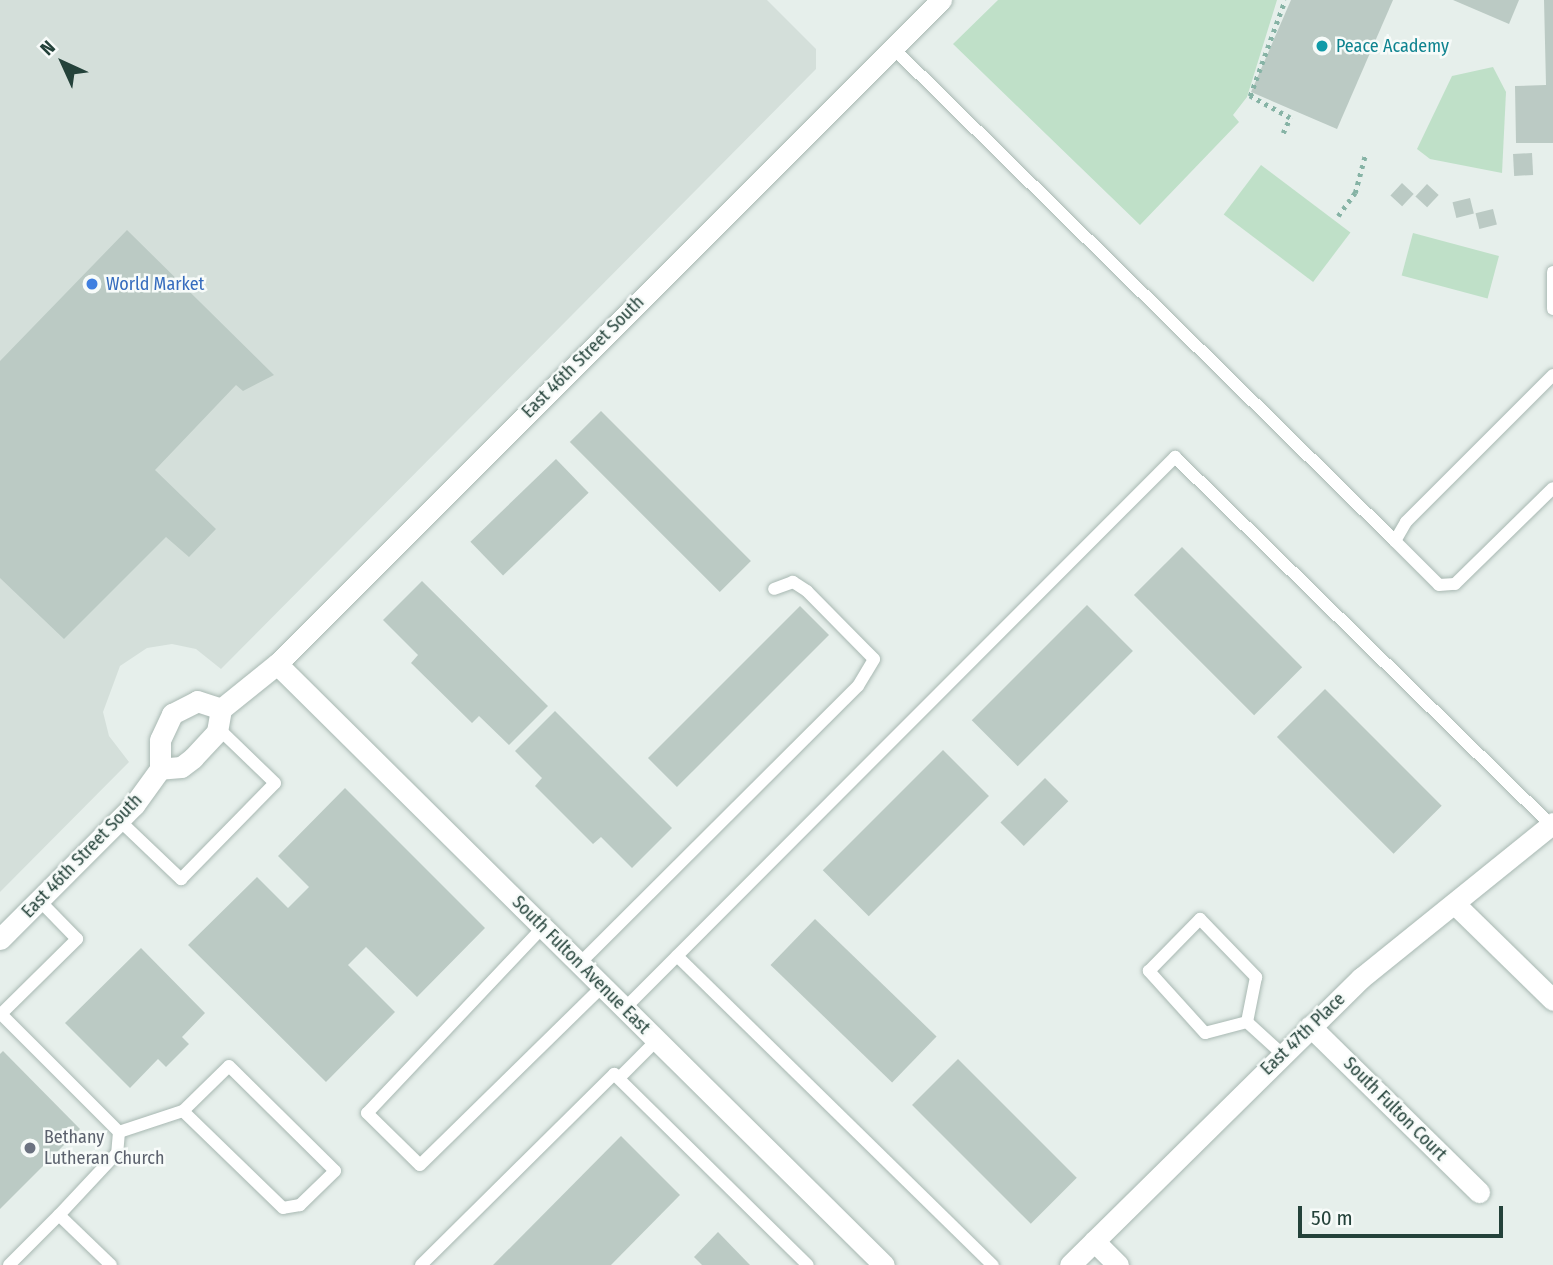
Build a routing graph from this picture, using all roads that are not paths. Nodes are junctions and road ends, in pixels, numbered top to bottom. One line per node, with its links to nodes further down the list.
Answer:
1 (941, 0): 2 (street, East 46th Street South)
2 (894, 48): 7 (lane); 9 (street, East 46th Street South)
3 (1553, 272): 4 (lane)
4 (1553, 309)
5 (1553, 375): 7 (lane)
6 (1553, 488): 7 (lane)
7 (1395, 541)
8 (775, 589): 19 (lane)
9 (277, 664): 10 (street, East 46th Street South); 16 (street, South Fulton Avenue East)
10 (220, 719): 11 (street, East 46th Street South); 11 (street); 12 (lane)
11 (160, 769): 12 (street, East 46th Street South)
12 (119, 820): 14 (street, East 46th Street South)
13 (1552, 824): 15 (street, East 47th Place); 18 (lane)
14 (39, 900): 17 (street, East 46th Street South); 23 (lane)
15 (1457, 906): 21 (street); 25 (street, East 47th Place)
16 (543, 927): 19 (street, South Fulton Avenue East); 20 (lane)
17 (0, 939)
18 (677, 956): 22 (lane); 39 (lane)
19 (579, 963): 20 (street, South Fulton Avenue East)
20 (603, 986): 22 (street, South Fulton Avenue East)
21 (1553, 1000)
22 (625, 1008): 26 (street, South Fulton Avenue East)
23 (1, 1013): 30 (lane)
24 (1247, 1022): 24 (lane); 27 (lane)
25 (1310, 1026): 27 (street, East 47th Place); 31 (street, South Fulton Court)
26 (657, 1040): 28 (lane); 38 (street, South Fulton Avenue East)
27 (1282, 1054): 33 (street, East 47th Place)
28 (619, 1078): 36 (lane); 37 (lane)
29 (183, 1111): 29 (lane); 30 (lane)
30 (119, 1132): 32 (lane)
31 (1479, 1192)
32 (59, 1215): 34 (lane); 35 (lane)
33 (1094, 1241): 40 (street, East 47th Place); 41 (street)
34 (9, 1265)
35 (110, 1265)
36 (421, 1265)
37 (808, 1265)
38 (884, 1265)
39 (993, 1265)
40 (1070, 1265)
41 (1118, 1265)

